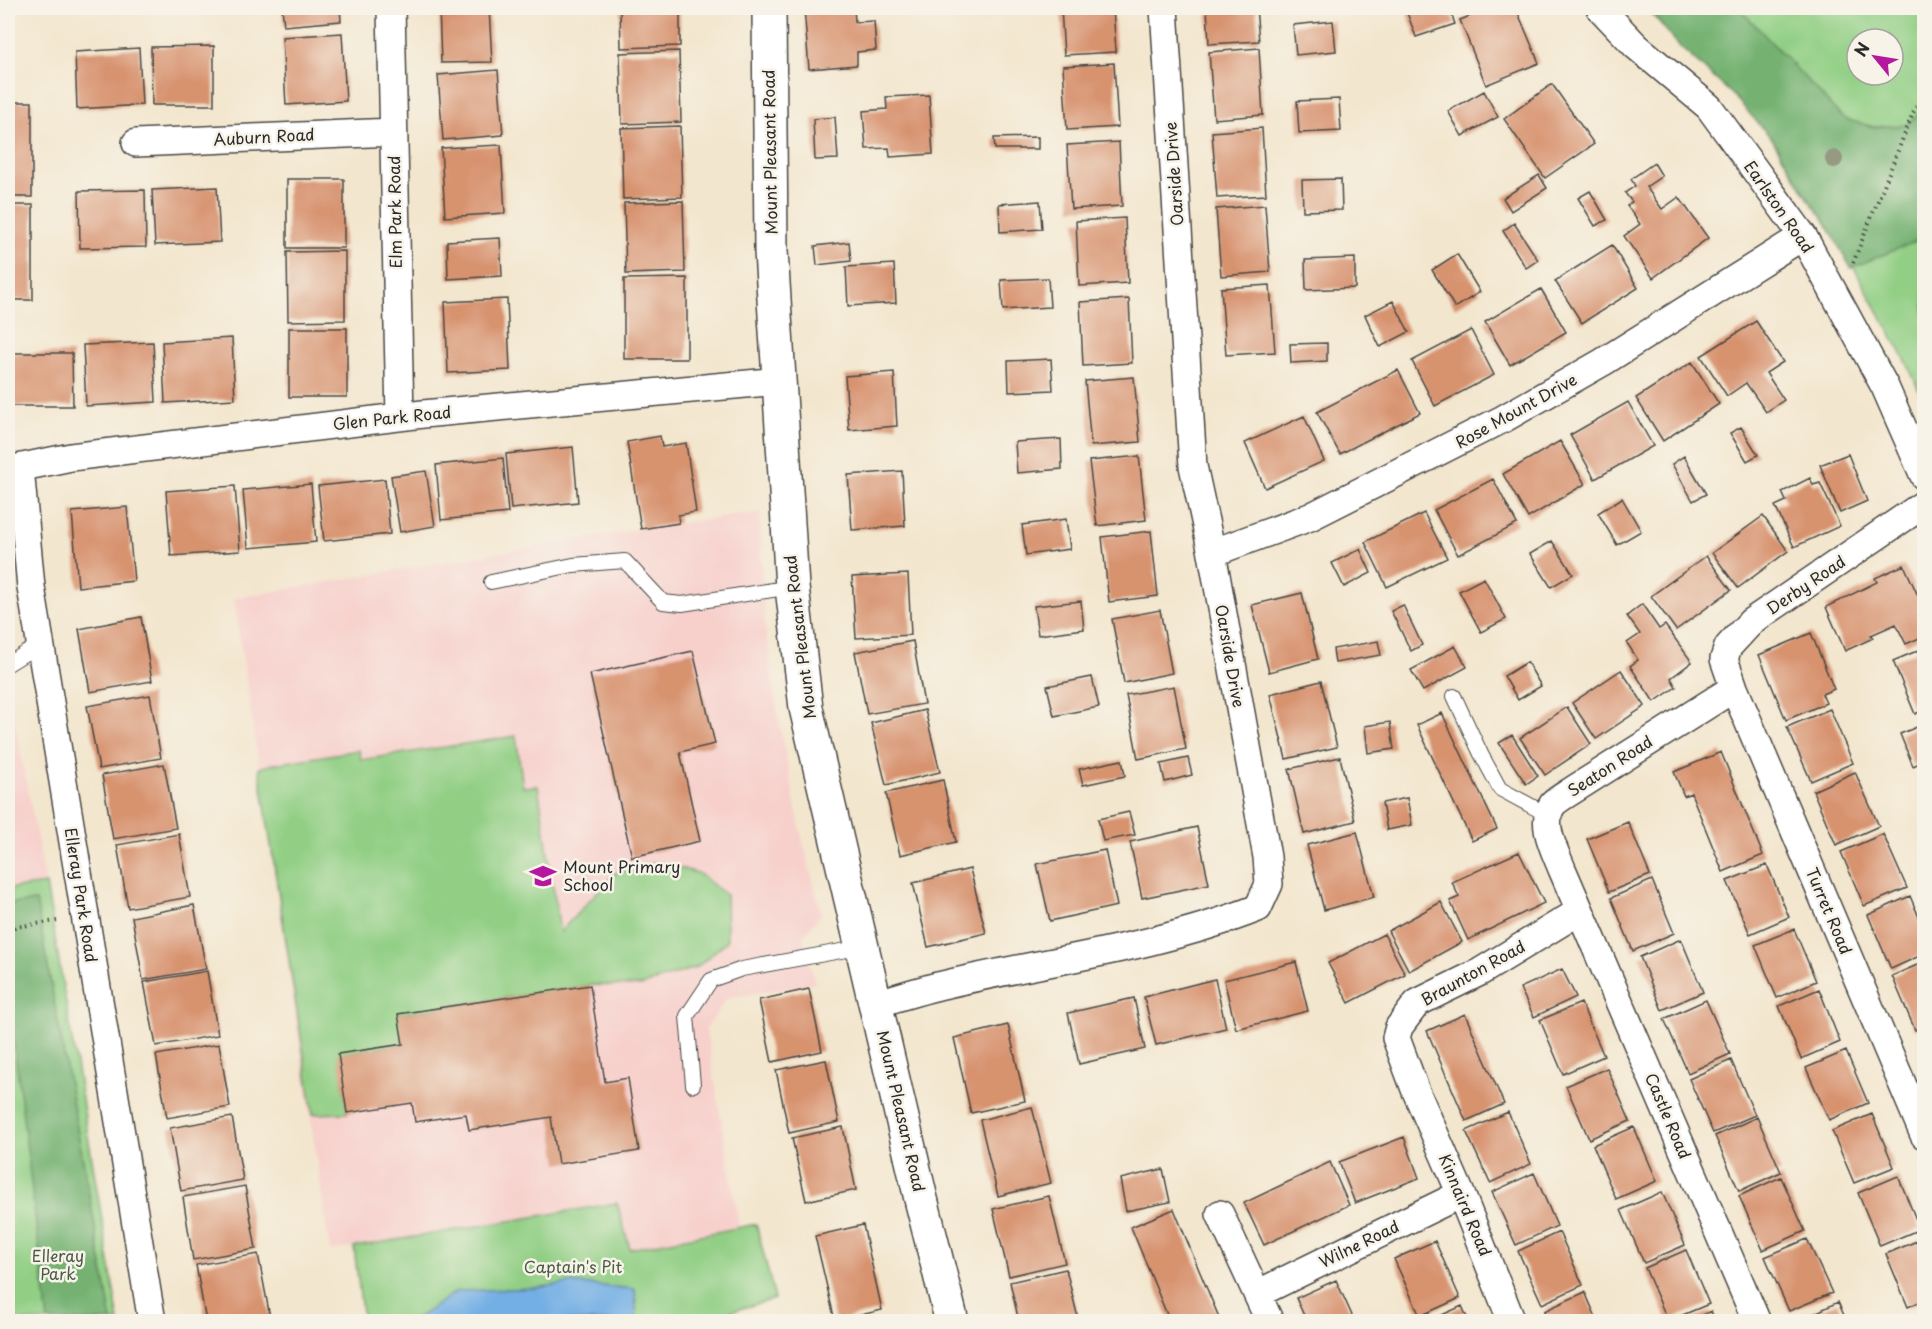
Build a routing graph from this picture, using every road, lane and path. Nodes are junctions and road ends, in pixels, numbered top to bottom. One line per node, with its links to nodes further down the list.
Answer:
1 (391, 8): 6 (street, Elm Park Road)
2 (769, 8): 10 (street, Mount Pleasant Road)
3 (1164, 8): 15 (street, Oarside Drive)
4 (1600, 8): 8 (street, Earlston Road)
5 (1924, 91): 9 (path)
6 (393, 132): 7 (street, Auburn Road); 11 (street, Elm Park Road)
7 (136, 143)
8 (1803, 236): 9 (street, Earlston Road); 15 (street, Rose Mount Drive)
9 (1838, 300): 13 (street, Earlston Road)
10 (779, 381): 11 (street, Glen Park Road); 17 (street, Mount Pleasant Road)
11 (400, 417): 12 (street, Glen Park Road)
12 (14, 469): 18 (street, Elleray Park Road)
13 (1924, 476)
14 (1924, 504): 20 (street, Derby Road)
15 (1212, 554): 27 (street, Oarside Drive)
16 (491, 582): 17 (lane)
17 (792, 587): 26 (street, Mount Pleasant Road)
18 (40, 644): 19 (lane); 24 (street, Elleray Park Road)
19 (8, 664)
20 (1734, 688): 22 (street, Seaton Road); 30 (street, Turret Road)
21 (1454, 696): 22 (lane)
22 (1548, 815): 23 (street)
23 (1580, 911): 29 (street, Braunton Road); 38 (street, Castle Road)
24 (85, 918): 25 (path); 34 (street, Elleray Park Road)
25 (8, 928)
26 (862, 947): 27 (street, Mount Pleasant Road); 28 (lane)
27 (876, 1004): 35 (street, Mount Pleasant Road)
28 (693, 1085)
29 (1415, 1089): 31 (street, Kinnaird Road)
30 (1924, 1135)
31 (1461, 1194): 33 (street, Wilne Road); 37 (street, Kinnaird Road)
32 (1220, 1214): 33 (street)
33 (1257, 1294): 36 (street)
34 (152, 1322)
35 (952, 1322)
36 (1270, 1322)
37 (1512, 1322)
38 (1757, 1322)

